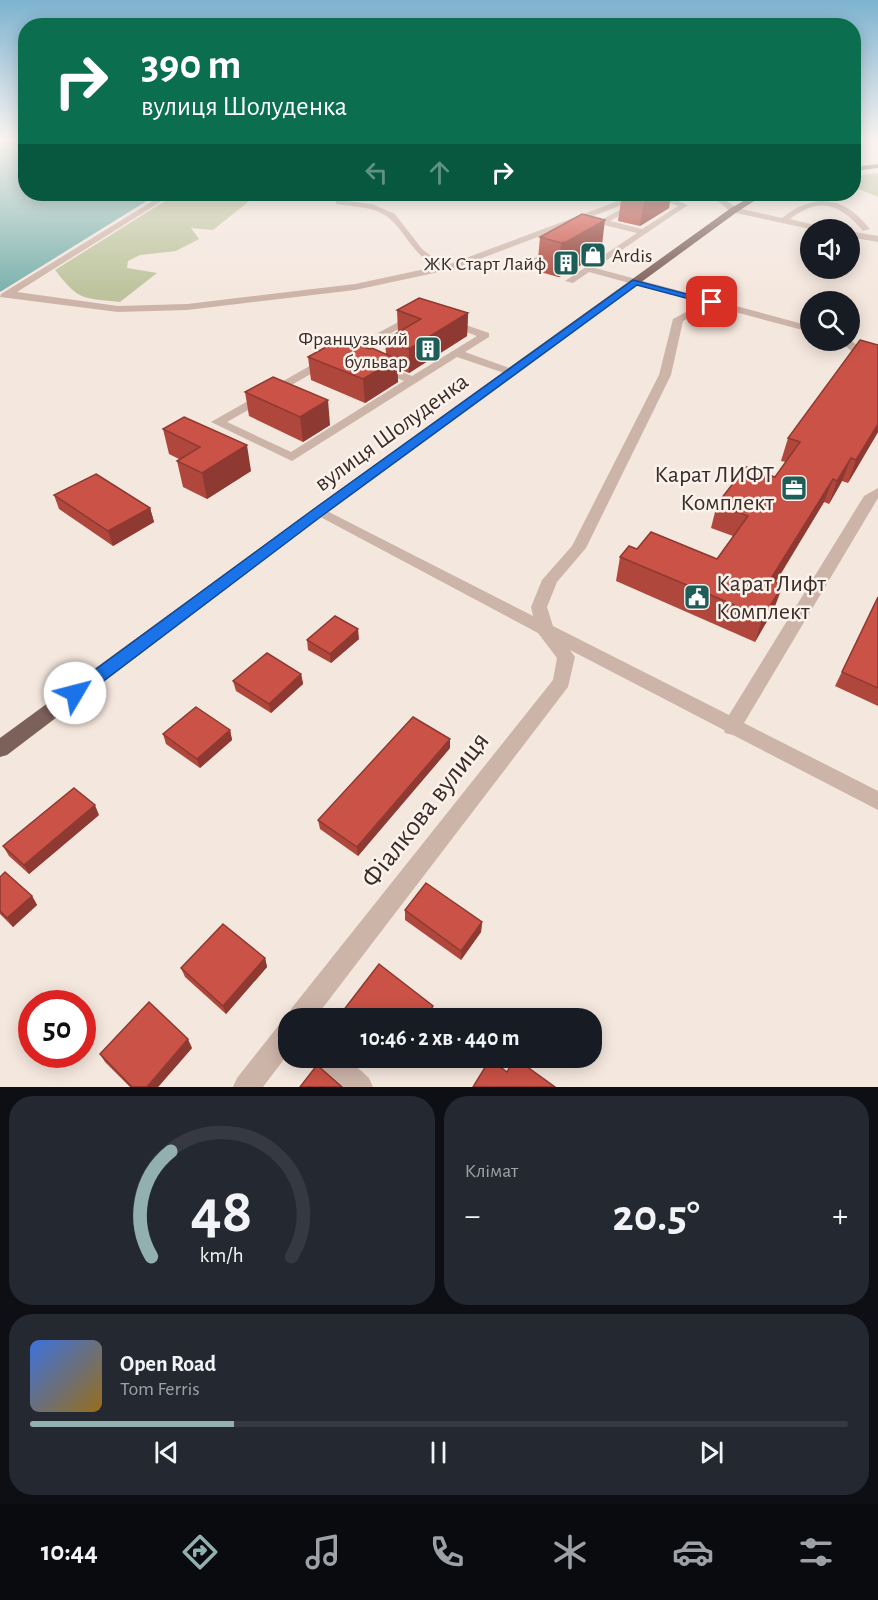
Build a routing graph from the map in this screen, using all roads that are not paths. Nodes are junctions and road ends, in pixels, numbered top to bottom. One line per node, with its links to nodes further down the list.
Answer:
1 (159, 201): 25 (street)
2 (626, 201): 14 (street)
3 (643, 201): 10 (street)
4 (677, 201): 13 (street)
5 (722, 201): 8 (street)
6 (749, 201): 8 (main road, вулиця Шолуденка)
7 (339, 202): 21 (street)
8 (734, 210): 9 (street); 24 (main road, вулиця Шолуденка)
9 (784, 220): 11 (street); 12 (street)
10 (602, 222): 13 (street); 15 (street)
11 (800, 223)
12 (866, 229)
13 (644, 232): 19 (street)
14 (545, 233): 20 (street); 21 (street)
15 (582, 234)
16 (860, 236): 17 (street)
17 (878, 239)
18 (604, 248): 19 (street)
19 (615, 251): 22 (street)
20 (525, 266)
21 (450, 267): 25 (street)
22 (588, 269): 23 (street); 24 (street)
23 (570, 280)
24 (636, 282): 26 (street); 34 (main road, вулиця Шолуденка)
25 (4, 296)
26 (712, 302): 27 (street); 38 (street)
27 (800, 326)
28 (860, 342): 29 (street)
29 (878, 346)
30 (858, 351): 33 (street)
31 (341, 352): 35 (street)
32 (456, 353): 34 (street); 35 (street); 35 (street)
33 (878, 358)
34 (511, 372): 37 (main road, вулиця Шолуденка)
35 (413, 381)
36 (878, 492): 39 (street)
37 (318, 512): 38 (street); 40 (main road, вулиця Шолуденка)
38 (546, 632): 39 (street); 42 (street, Фіалкова вулиця)
39 (732, 728): 41 (street)
40 (0, 749)
41 (878, 801)
42 (308, 1008)
43 (278, 1047): 45 (street)
44 (339, 1068): 46 (street)
45 (246, 1087)
46 (360, 1087)

